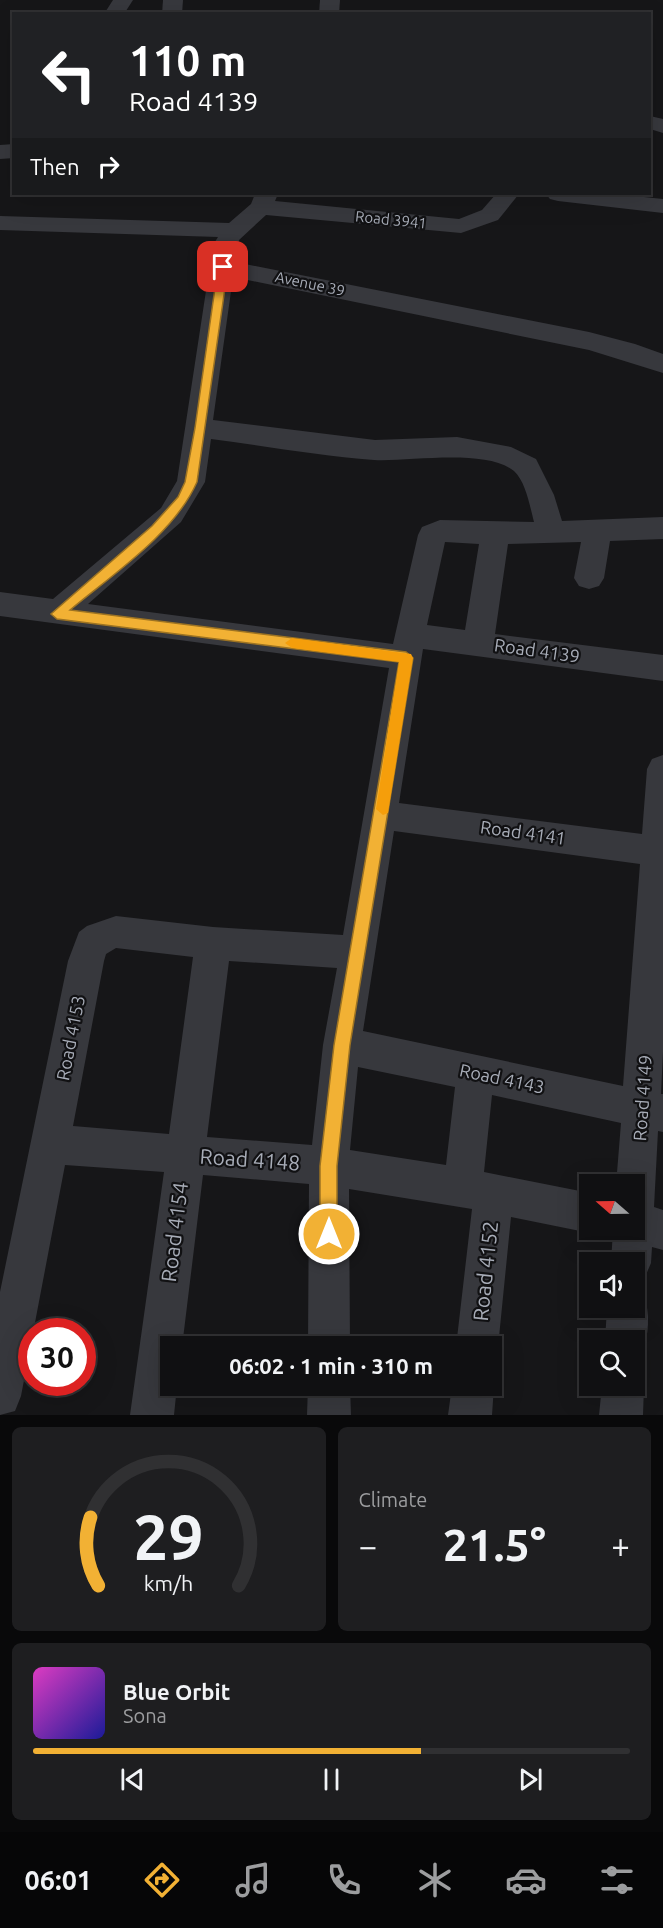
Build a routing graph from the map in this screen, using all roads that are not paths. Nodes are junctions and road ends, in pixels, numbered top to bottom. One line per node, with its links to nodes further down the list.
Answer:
1 (507, 195): 3 (street, Road 3941)
2 (567, 195): 4 (street)
3 (264, 200): 6 (street)
4 (663, 206)
5 (0, 223): 6 (street)
6 (234, 230): 7 (street)
7 (223, 267): 8 (street, Avenue 39); 9 (street)
8 (663, 364)
9 (200, 428): 12 (street); 16 (street)
10 (663, 528): 11 (street)
11 (597, 530): 12 (street); 14 (street)
12 (551, 532): 13 (street)
13 (495, 534): 17 (street); 18 (street)
14 (590, 578)
15 (0, 604): 16 (street, Road 4139)
16 (57, 614): 18 (street, Road 4139)
17 (478, 643): 18 (street, Road 4139); 19 (street, Road 4139)
18 (408, 646): 21 (street)
19 (663, 668)
20 (663, 769): 22 (street, Road 4149)
21 (382, 814): 22 (street, Road 4141); 24 (street)
22 (660, 852): 27 (street, Road 4149)
23 (213, 943): 24 (street, Road 4153); 28 (street, Road 4153); 29 (street, Road 4154)
24 (356, 953): 25 (street)
25 (342, 1045): 26 (street, Road 4143); 30 (street)
26 (475, 1073): 27 (street, Road 4143); 32 (street, Road 4152)
27 (653, 1111): 31 (street, Road 4149)
28 (50, 1144): 29 (street, Road 4148); 38 (street, Road 4153)
29 (184, 1155): 30 (street, Road 4148); 42 (street, Road 4154)
30 (329, 1166): 32 (street, Road 4148); 36 (street)
31 (641, 1174)
32 (478, 1191): 33 (street, Road 4148); 37 (street, Road 4152)
33 (579, 1211)
34 (645, 1225): 35 (street)
35 (663, 1230)
36 (329, 1336)
37 (477, 1336)
38 (0, 1396)
39 (329, 1396): 43 (street)
40 (472, 1396): 44 (street)
41 (622, 1396): 45 (street)
42 (152, 1415)
43 (329, 1415)
44 (470, 1415)
45 (621, 1415)

